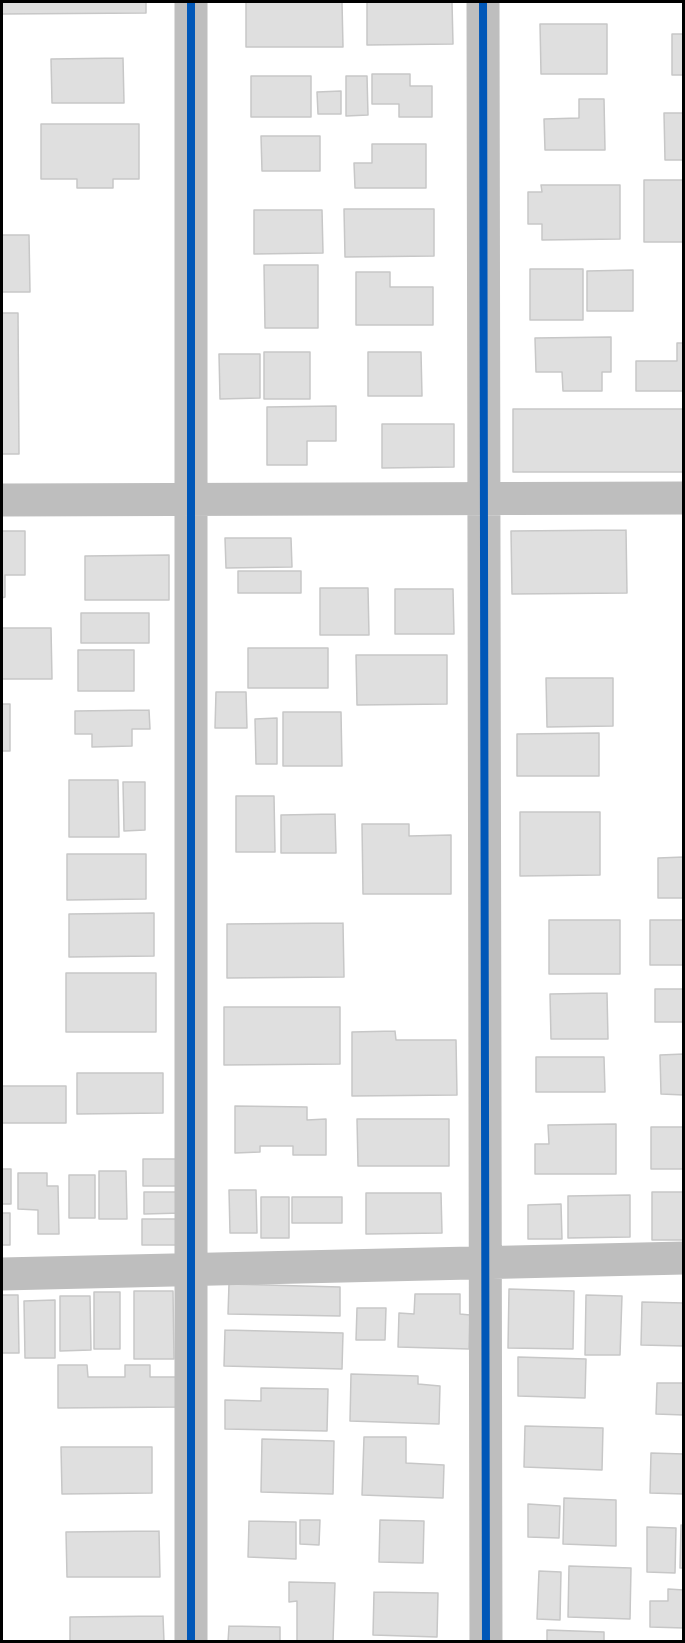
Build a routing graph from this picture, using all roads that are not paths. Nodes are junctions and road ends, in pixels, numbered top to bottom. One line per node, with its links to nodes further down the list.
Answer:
1 (191, 2): 6 (street)
2 (483, 2): 4 (street)
3 (684, 498): 4 (street)
4 (484, 499): 6 (street); 8 (street)
5 (2, 500): 6 (street)
6 (191, 500): 9 (street)
7 (684, 1258): 8 (street)
8 (485, 1263): 9 (street); 12 (street)
9 (191, 1268): 10 (street); 11 (street)
10 (2, 1274)
11 (191, 1641)
12 (486, 1641)

